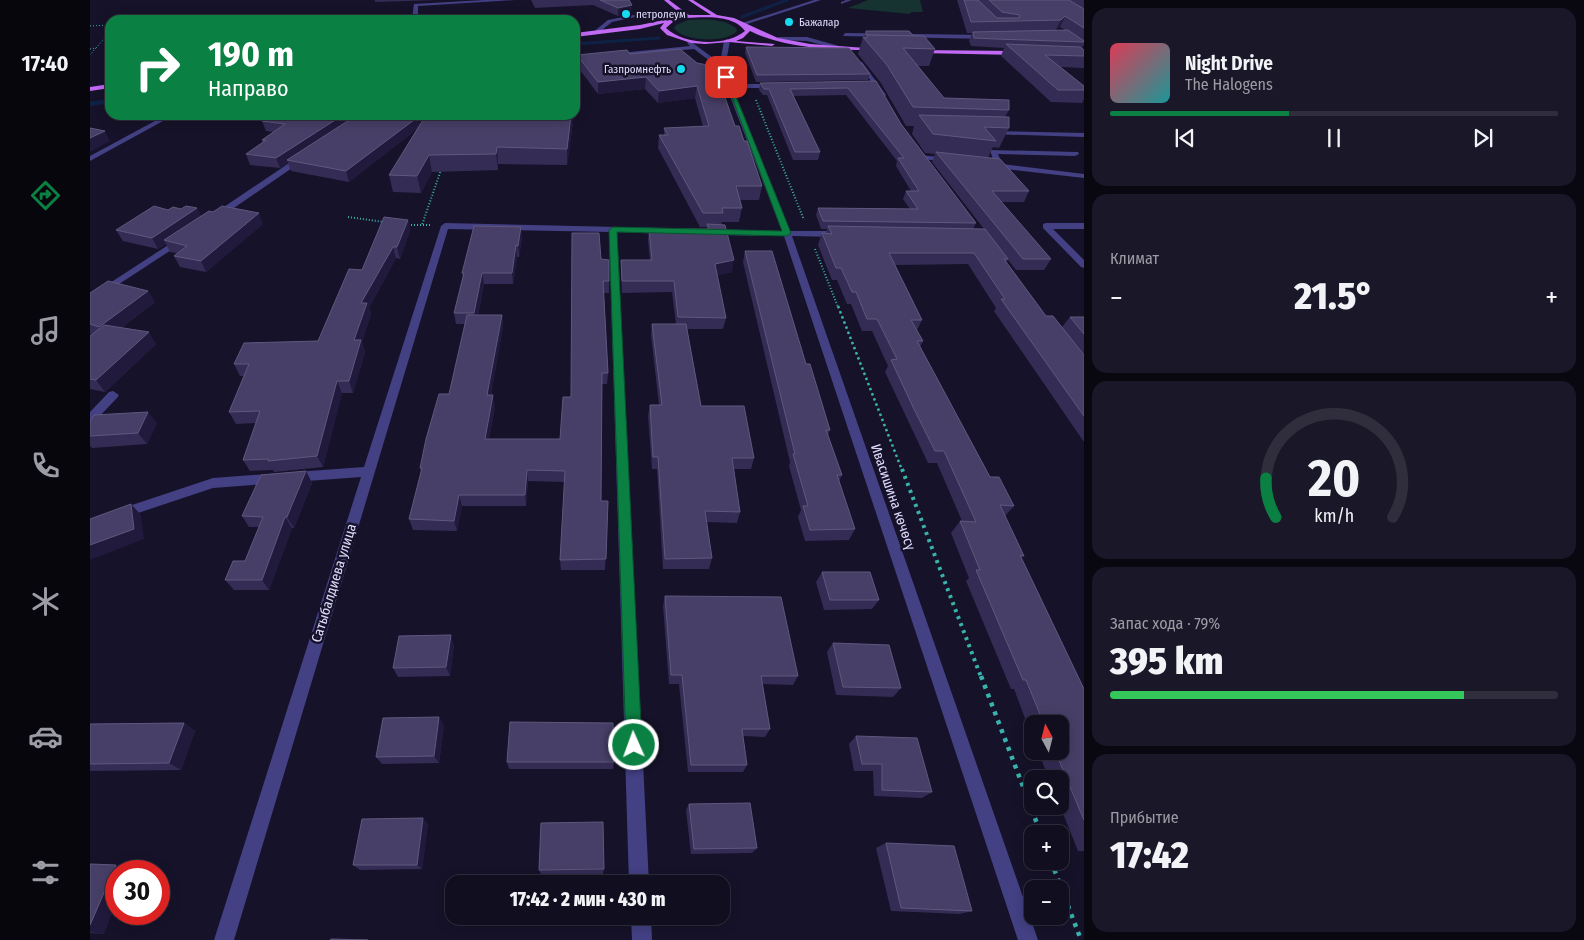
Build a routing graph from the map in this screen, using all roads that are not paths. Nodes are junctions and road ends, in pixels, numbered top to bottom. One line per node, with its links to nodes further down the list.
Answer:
1 (513, 0): 7 (street)
2 (666, 0): 8 (main road)
3 (690, 0): 9 (main road)
4 (819, 0): 11 (street)
5 (850, 0): 6 (street)
6 (843, 3)
7 (415, 15)
8 (686, 15): 9 (main road); 10 (main road); 14 (street)
9 (719, 17): 11 (main road)
10 (672, 20): 12 (main road); 17 (main road)
11 (744, 25): 21 (main road); 23 (main road)
12 (605, 32): 13 (main road); 14 (main road)
13 (646, 32)
14 (595, 33): 16 (main road)
15 (661, 33): 17 (main road)
16 (580, 34)
17 (668, 34): 20 (main road)
18 (845, 35): 19 (street)
19 (994, 35)
20 (684, 40): 21 (main road); 22 (street); 26 (street)
21 (727, 41): 23 (main road); 29 (street)
22 (695, 47): 26 (street); 29 (street)
23 (845, 48): 24 (main road); 31 (street)
24 (889, 50)
25 (908, 50): 27 (main road)
26 (678, 52): 28 (street)
27 (1026, 54)
28 (604, 56)
29 (723, 76): 32 (street); 52 (street, Ивасишина көчөсү)
30 (867, 84): 31 (street)
31 (876, 84): 35 (street)
32 (789, 85)
33 (105, 86): 34 (main road)
34 (90, 88)
35 (886, 100)
36 (162, 120): 41 (street)
37 (980, 132): 38 (street)
38 (1084, 135)
39 (312, 152): 47 (street)
40 (1075, 154): 45 (street)
41 (90, 159)
42 (958, 161): 44 (street)
43 (982, 164): 45 (street)
44 (928, 165)
45 (999, 166): 46 (street)
46 (1084, 176)
47 (205, 223)
48 (1084, 226): 55 (street)
49 (613, 230): 50 (street); 59 (street, Сатыбалдиева улица); 61 (street)
50 (671, 231)
51 (700, 231): 52 (street)
52 (787, 233): 54 (street); 65 (street, Ивасишина көчөсү)
53 (189, 234): 56 (street)
54 (848, 234)
55 (1084, 265)
56 (90, 300)
57 (113, 395): 58 (street)
58 (90, 419)
59 (368, 472): 60 (street); 63 (street, Сатыбалдиева улица)
60 (90, 524)
61 (639, 875)
62 (641, 925): 64 (street)
63 (224, 940)
64 (642, 940)
65 (1028, 940)

